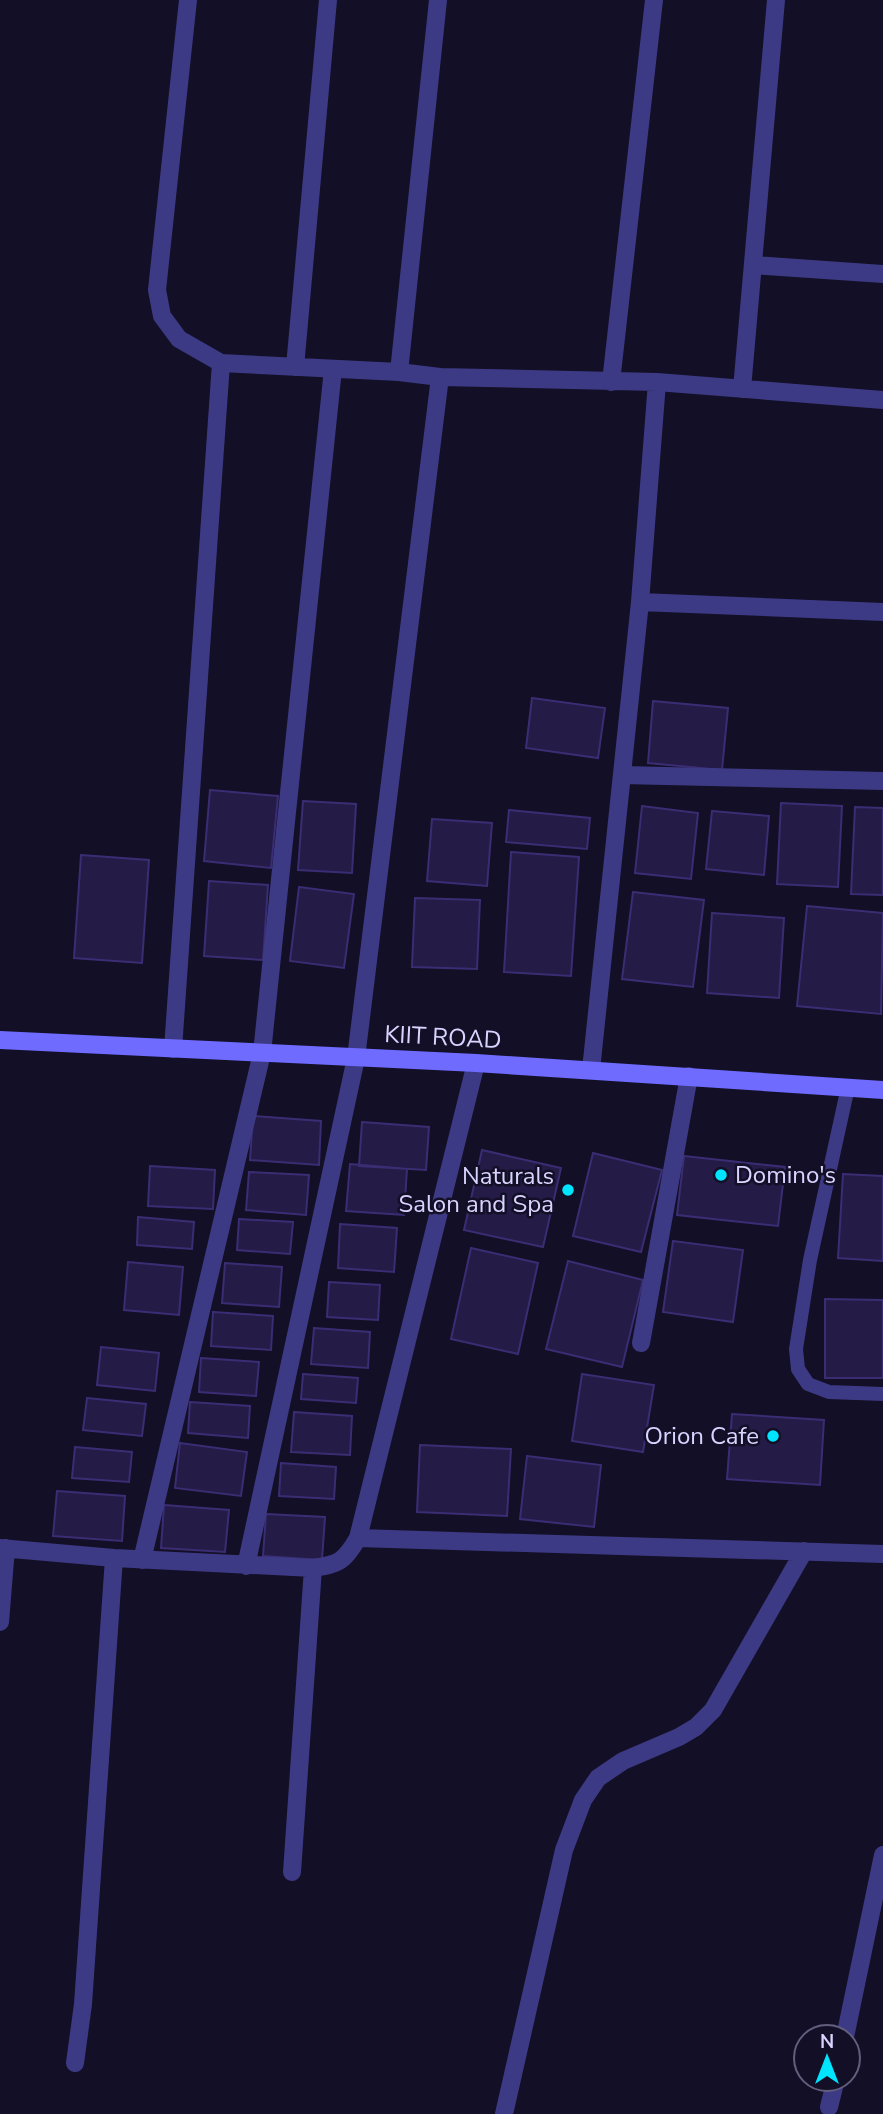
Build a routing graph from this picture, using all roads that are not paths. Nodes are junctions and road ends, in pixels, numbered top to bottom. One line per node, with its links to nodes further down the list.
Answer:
1 (188, 0): 8 (street)
2 (328, 0): 9 (street)
3 (438, 0): 11 (street)
4 (654, 0): 13 (street)
5 (776, 0): 6 (street)
6 (753, 265): 7 (street); 15 (street)
7 (883, 274)
8 (221, 363): 9 (street); 22 (street)
9 (295, 367): 10 (street)
10 (333, 369): 11 (street); 23 (street)
11 (399, 372): 12 (street)
12 (440, 377): 13 (street); 24 (street)
13 (611, 382): 14 (street)
14 (657, 382): 15 (street); 17 (street)
15 (742, 389): 16 (street)
16 (883, 400)
17 (640, 602): 18 (street); 19 (street)
18 (883, 612)
19 (622, 775): 20 (street); 26 (street)
20 (883, 781)
21 (0, 1040): 22 (main road, KIIT ROAD)
22 (173, 1049): 23 (main road, KIIT ROAD)
23 (262, 1053): 24 (main road, KIIT ROAD); 37 (street)
24 (356, 1058): 25 (main road, KIIT ROAD); 38 (street)
25 (476, 1063): 26 (main road, KIIT ROAD); 32 (street)
26 (591, 1070): 27 (main road, KIIT ROAD)
27 (690, 1076): 28 (main road, KIIT ROAD); 30 (street)
28 (848, 1087): 29 (main road, KIIT ROAD); 31 (lane)
29 (883, 1090)
30 (641, 1343)
31 (883, 1394)
32 (358, 1538): 34 (street); 39 (street)
33 (3, 1548): 36 (street); 40 (street)
34 (804, 1551): 35 (street); 47 (street)
35 (883, 1554)
36 (114, 1558): 37 (street); 44 (street)
37 (142, 1560): 38 (street)
38 (246, 1566): 39 (street)
39 (313, 1568): 42 (street)
40 (0, 1622)
41 (883, 1855): 43 (street)
42 (292, 1872)
43 (848, 2023)
44 (75, 2063)
45 (832, 2093): 46 (street)
46 (829, 2107)
47 (505, 2114)

